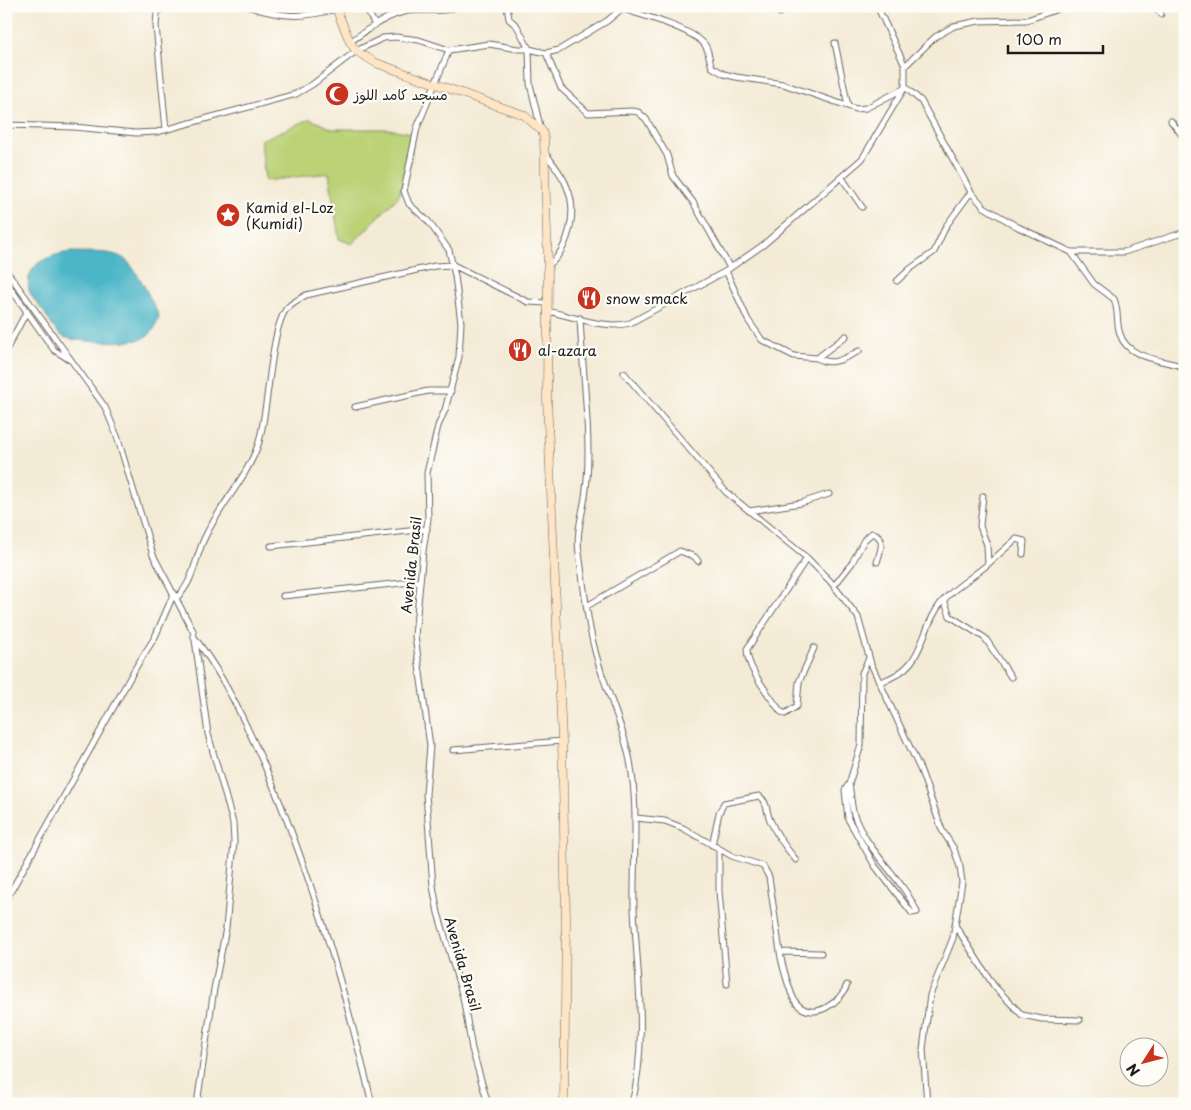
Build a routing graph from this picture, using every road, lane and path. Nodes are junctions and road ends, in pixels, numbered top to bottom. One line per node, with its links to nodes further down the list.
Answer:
1 (163, 6): 27 (street)
2 (247, 6): 10 (street)
3 (365, 6): 14 (street)
4 (457, 6): 14 (street)
5 (507, 6): 17 (street)
6 (778, 6): 12 (street)
7 (877, 6): 21 (street)
8 (1066, 6): 21 (street)
9 (1155, 6): 13 (street)
10 (336, 7): 15 (main road)
11 (624, 7): 20 (street); 24 (street)
12 (780, 13)
13 (1161, 14)
14 (375, 25): 15 (street)
15 (350, 42): 19 (main road)
16 (835, 43): 24 (street)
17 (529, 49): 18 (street); 20 (street); 28 (street)
18 (449, 50): 19 (street); 22 (street, Avenida Brasil)
19 (356, 51): 22 (main road); 27 (street)
20 (546, 54): 38 (street)
21 (905, 66): 23 (street)
22 (434, 84): 28 (main road); 36 (street, Avenida Brasil)
23 (905, 87): 24 (street); 31 (street); 32 (street)
24 (848, 106)
25 (1171, 121): 29 (street)
26 (6, 125): 27 (street)
27 (166, 130)
28 (542, 131): 30 (main road)
29 (1185, 139)
30 (546, 154): 37 (main road); 37 (street)
31 (842, 178): 33 (street); 38 (street)
32 (971, 192): 35 (street); 40 (street)
33 (862, 208)
34 (1185, 232): 35 (street)
35 (1071, 252): 51 (street)
36 (453, 265): 43 (street); 53 (street, Avenida Brasil); 67 (street)
37 (548, 266): 43 (main road)
38 (728, 269): 45 (street); 49 (street)
39 (6, 270): 42 (street)
40 (897, 281)
41 (6, 282): 44 (street)
42 (31, 306): 44 (street); 50 (street)
43 (547, 307): 45 (street); 76 (main road)
44 (26, 312): 47 (street); 50 (street)
45 (580, 318): 70 (street)
46 (846, 336): 49 (street)
47 (6, 350)
48 (859, 351): 49 (street)
49 (817, 358)
50 (70, 360): 67 (street)
51 (1185, 367)
52 (624, 373): 57 (street)
53 (451, 391): 54 (street); 58 (street, Avenida Brasil)
54 (355, 407)
55 (828, 494): 57 (street)
56 (983, 496): 64 (street)
57 (749, 510): 61 (street)
58 (427, 529): 59 (street); 65 (street, Avenida Brasil)
59 (271, 546)
60 (1023, 554): 64 (street)
61 (807, 558): 66 (street); 72 (street)
62 (698, 561): 70 (street)
63 (877, 562): 66 (street)
64 (988, 564): 69 (street)
65 (420, 581): 68 (street); 92 (street, Avenida Brasil)
66 (834, 586): 73 (street)
67 (175, 596): 71 (street); 83 (street)
68 (283, 596)
69 (944, 600): 74 (street); 75 (street)
70 (587, 606): 79 (street)
71 (194, 637): 90 (street); 91 (street)
72 (814, 648)
73 (869, 658): 75 (street); 78 (street)
74 (1011, 677)
75 (880, 682): 84 (street)
76 (562, 741): 77 (street); 93 (main road)
77 (453, 750)
78 (849, 784): 78 (street)
79 (636, 818): 80 (street); 94 (street)
80 (712, 844): 81 (street); 82 (street)
81 (719, 849): 85 (street); 87 (street)
82 (796, 860)
83 (6, 900)
84 (955, 924): 89 (street); 95 (street)
85 (780, 952): 86 (street); 88 (street)
86 (821, 953)
87 (727, 984)
88 (847, 985)
89 (1080, 1020)
90 (197, 1104)
91 (372, 1104)
92 (488, 1104)
93 (564, 1104)
94 (632, 1104)
95 (927, 1104)

